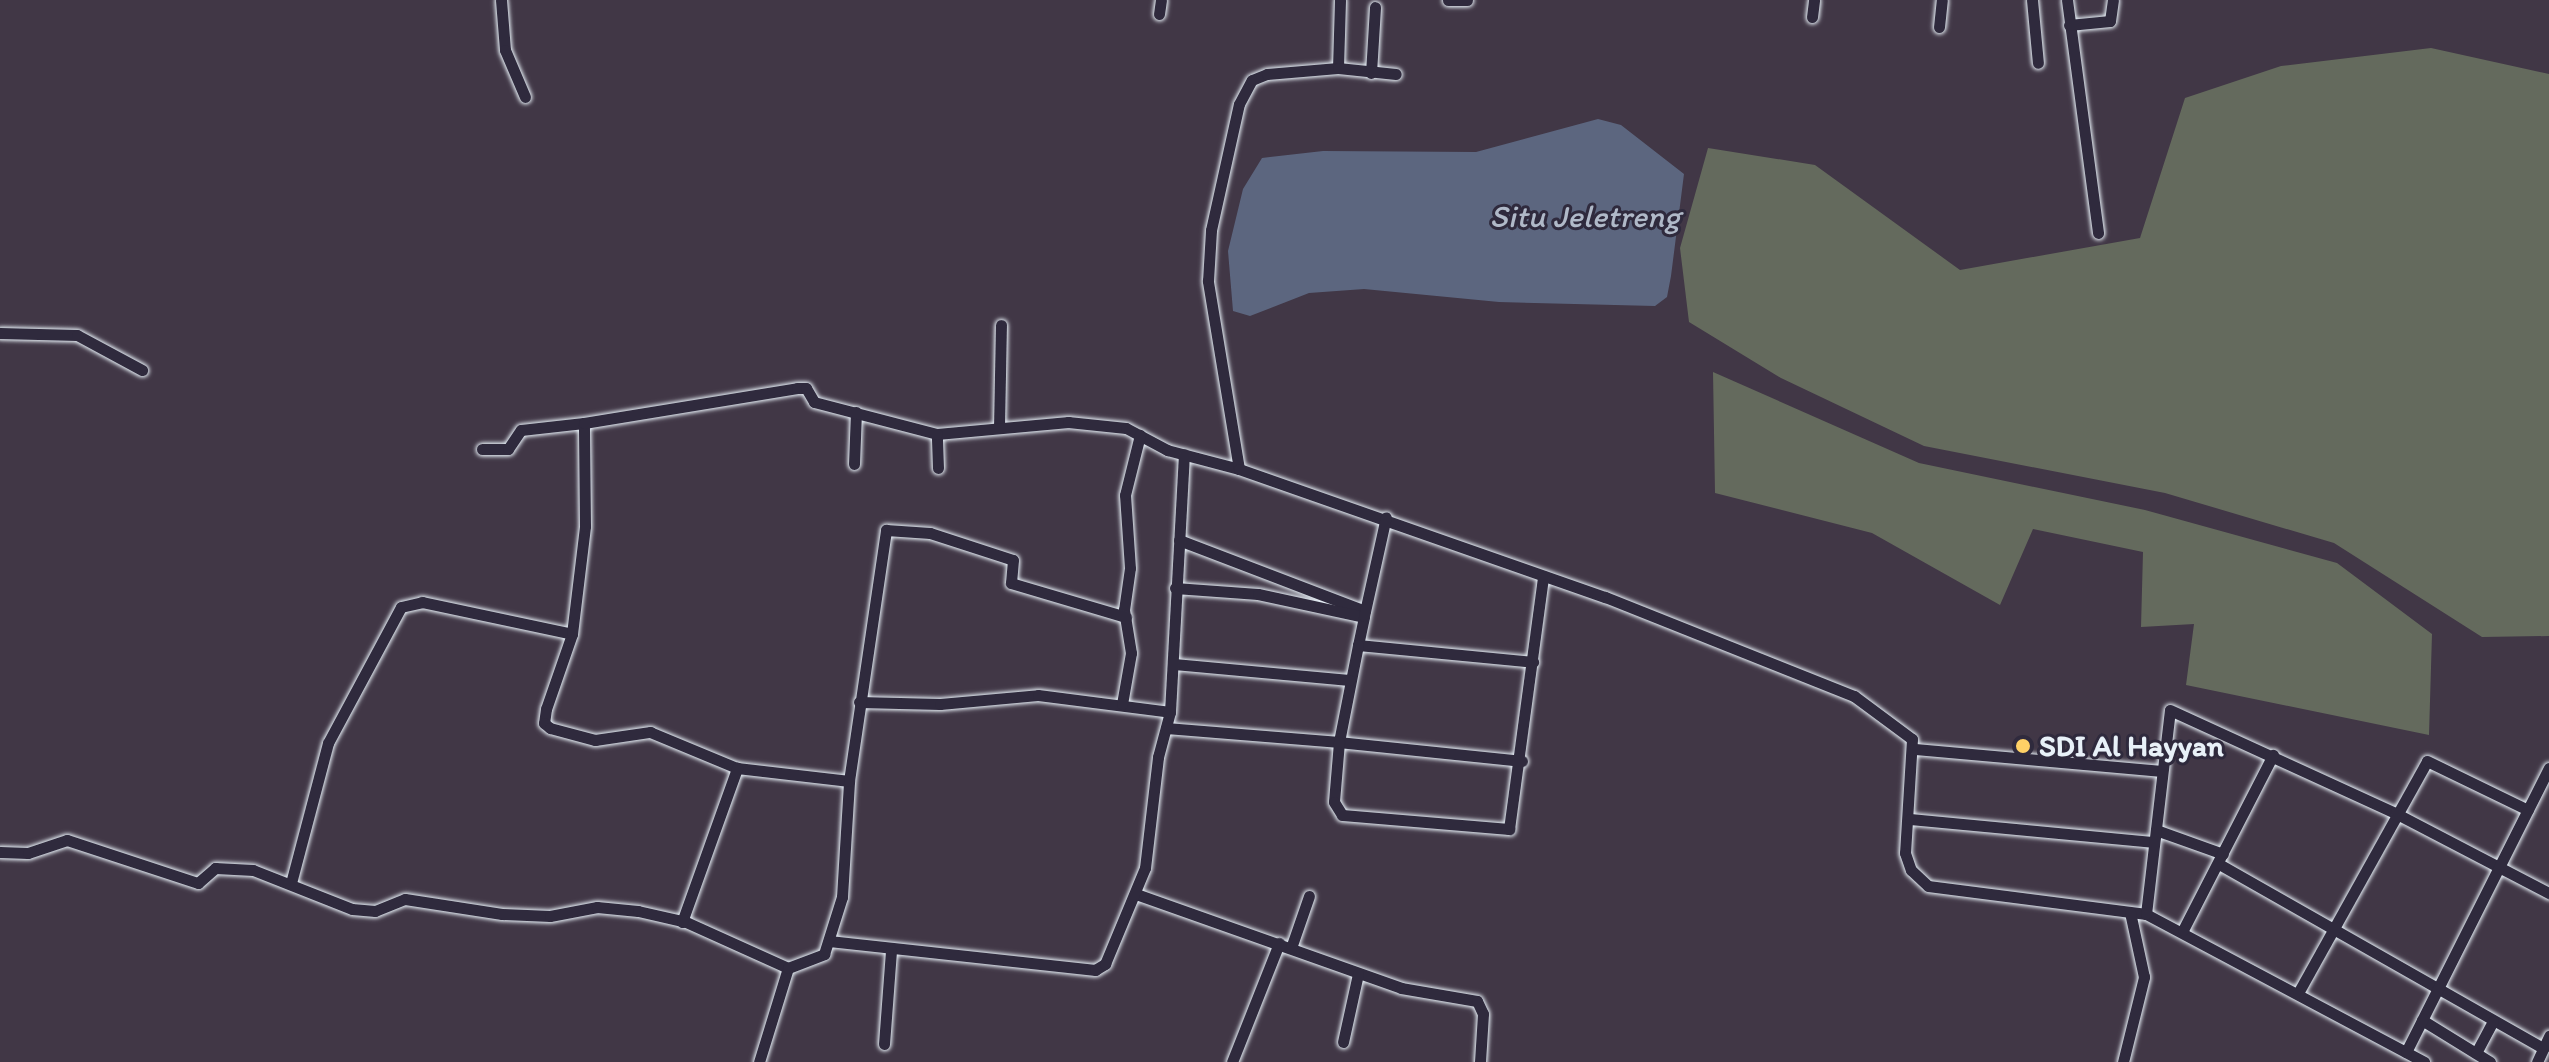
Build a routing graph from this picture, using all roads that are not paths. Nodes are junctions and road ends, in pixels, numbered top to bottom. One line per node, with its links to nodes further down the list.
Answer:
1 (501, 0): 20 (street)
2 (1161, 0): 12 (street)
3 (1340, 0): 17 (street)
4 (1448, 0): 5 (street)
5 (1467, 0)
6 (1814, 0): 13 (street)
7 (1942, 0): 15 (street)
8 (2032, 0): 16 (street)
9 (2067, 0): 14 (street)
10 (2113, 0): 14 (street)
11 (1375, 7): 18 (street)
12 (1159, 14)
13 (1812, 17)
14 (2069, 25): 21 (street)
15 (1939, 27)
16 (2038, 63)
17 (1338, 68): 18 (street); 34 (street)
18 (1371, 73): 19 (street)
19 (1396, 74)
20 (525, 97)
21 (2098, 233)
22 (1001, 325): 27 (street)
23 (0, 333): 24 (street)
24 (142, 370)
25 (856, 412): 26 (street); 28 (street); 32 (street)
26 (584, 423): 30 (street); 41 (street)
27 (999, 427): 28 (street); 29 (street)
28 (937, 434): 33 (street)
29 (1140, 435): 31 (street); 40 (street)
30 (482, 449)
31 (1184, 454): 34 (street); 36 (street)
32 (854, 464)
33 (938, 468)
34 (1239, 469): 35 (street)
35 (1386, 517): 37 (street); 39 (street)
36 (1179, 540): 38 (street); 39 (street)
37 (1543, 576): 43 (street); 51 (street)
38 (1175, 588): 39 (street); 44 (street)
39 (1364, 614): 42 (street)
40 (1126, 617): 46 (street); 47 (street)
41 (572, 634): 54 (street); 65 (street)
42 (1358, 645): 43 (street); 45 (street)
43 (1533, 662): 53 (street)
44 (1174, 664): 45 (street); 48 (street)
45 (1349, 680): 50 (street)
46 (859, 702): 47 (street); 57 (street)
47 (1122, 704): 48 (street)
48 (1170, 712): 49 (street)
49 (1166, 728): 50 (street); 67 (street)
50 (1339, 742): 53 (street); 53 (street)
51 (1915, 749): 56 (street); 60 (street)
52 (2273, 755): 56 (street); 59 (street); 63 (street)
53 (1522, 761)
54 (737, 768): 57 (street); 71 (street)
55 (2549, 768): 58 (street)
56 (2162, 771): 61 (street)
57 (849, 781): 74 (street)
58 (2528, 810): 59 (street); 64 (street)
59 (2395, 813): 64 (street); 72 (street)
60 (1910, 819): 61 (street); 69 (street)
61 (2154, 836): 63 (street); 70 (street)
62 (0, 852): 65 (street)
63 (2221, 859): 72 (street); 73 (street)
64 (2499, 867): 66 (street); 80 (street)
65 (291, 883): 71 (street)
66 (2549, 893)
67 (1136, 894): 75 (street); 77 (street)
68 (1309, 896): 76 (street)
69 (2130, 912): 70 (street); 93 (street)
70 (2146, 914): 73 (street)
71 (682, 922): 78 (street)
72 (2333, 929): 80 (street); 81 (street)
73 (2183, 930): 81 (street)
74 (829, 941): 77 (street); 78 (street)
75 (1279, 943): 76 (street); 91 (street)
76 (1291, 948): 79 (street)
77 (891, 950): 86 (street)
78 (788, 968): 90 (street)
79 (1358, 974): 85 (street); 92 (street)
80 (2438, 989): 82 (street); 83 (street)
81 (2298, 993): 88 (street)
82 (2422, 1020): 88 (street); 89 (street)
83 (2493, 1021): 87 (street); 89 (street)
84 (2549, 1036): 87 (street)
85 (1343, 1042)
86 (884, 1044)
87 (2543, 1048): 96 (street)
88 (2406, 1052): 94 (street)
89 (2476, 1053): 95 (street)
90 (759, 1062)
91 (1232, 1062)
92 (1480, 1062)
93 (2123, 1062)
94 (2424, 1062)
95 (2490, 1062)
96 (2537, 1062)

